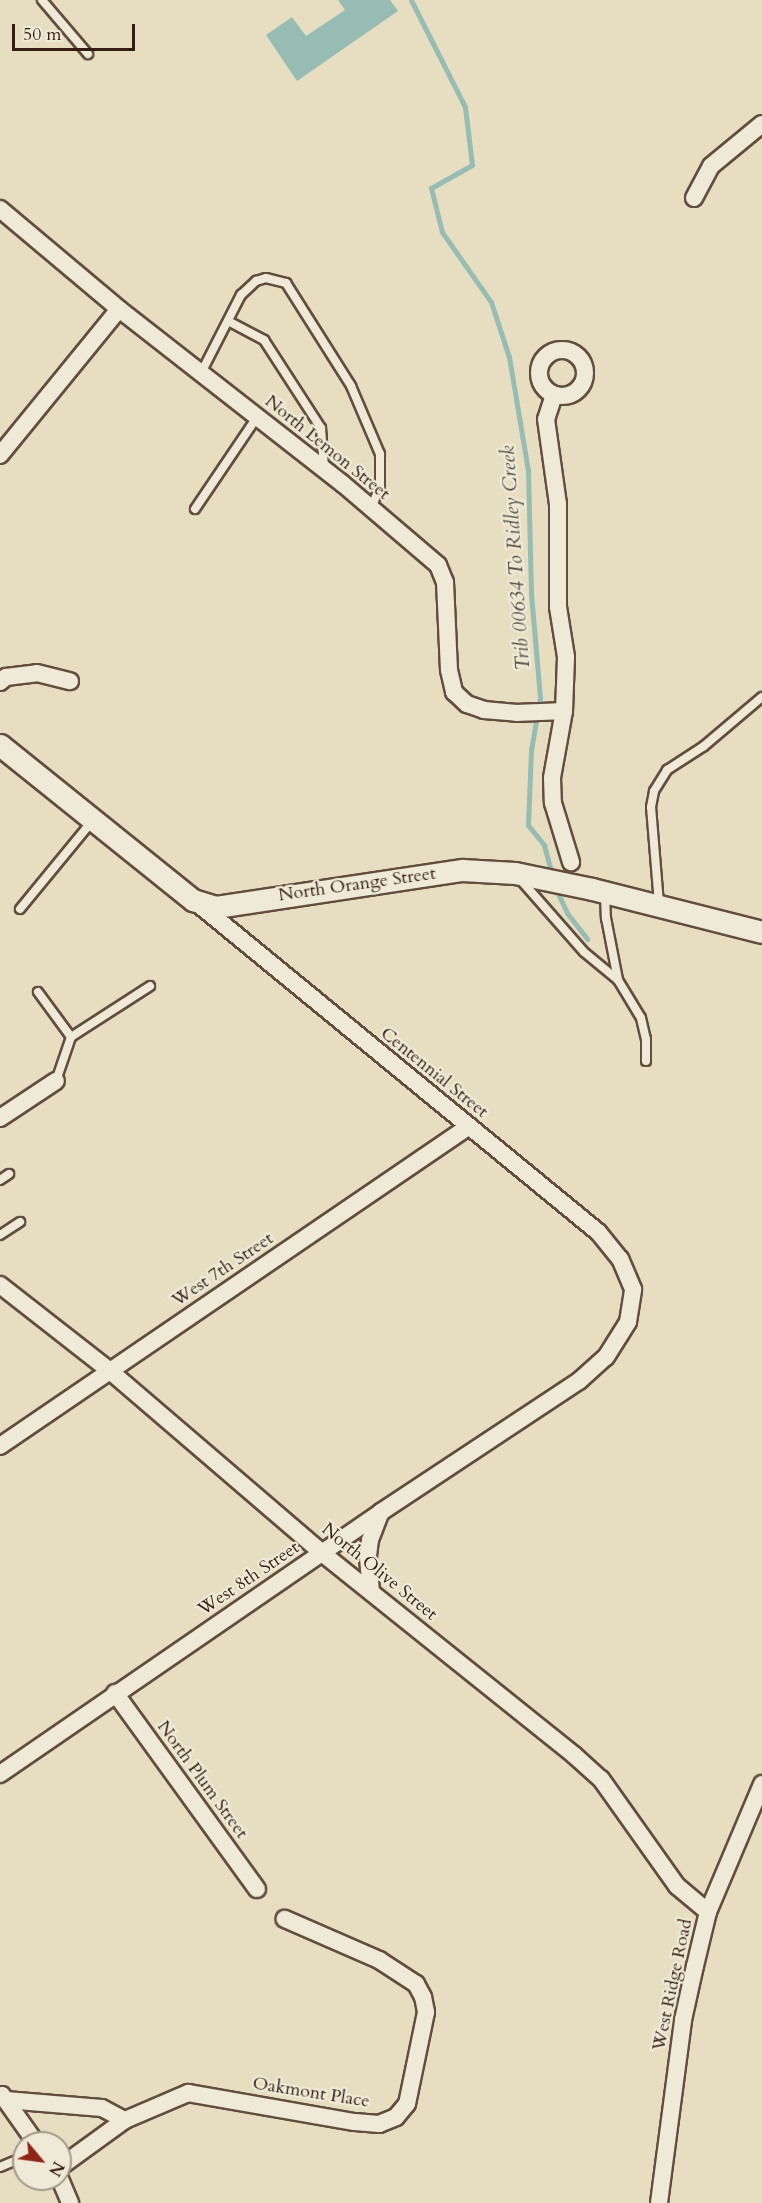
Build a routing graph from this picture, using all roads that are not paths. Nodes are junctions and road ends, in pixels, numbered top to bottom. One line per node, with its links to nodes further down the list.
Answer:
1 (42, 0): 2 (lane)
2 (88, 54)
3 (762, 124): 4 (street)
4 (694, 198)
5 (0, 209): 6 (street, North Lemon Street)
6 (119, 309): 8 (street, North Lemon Street); 11 (street)
7 (228, 321): 8 (lane); 12 (lane); 13 (lane)
8 (201, 373): 10 (street, North Lemon Street)
9 (554, 394): 18 (street)
10 (257, 417): 12 (street, North Lemon Street); 14 (lane)
11 (0, 455)
12 (324, 469): 13 (street, North Lemon Street)
13 (371, 508): 18 (street, North Lemon Street)
14 (195, 509)
15 (0, 681): 16 (street)
16 (70, 681)
17 (762, 697): 25 (lane)
18 (564, 711): 21 (street)
19 (0, 745): 20 (street, North Orange Street)
20 (93, 820): 24 (street, North Orange Street); 26 (lane)
21 (571, 862)
22 (515, 873): 23 (street, North Orange Street); 24 (street, North Orange Street); 28 (lane)
23 (605, 892): 25 (street, North Orange Street); 28 (lane)
24 (193, 900): 35 (street, Centennial Street)
25 (659, 907): 27 (street, North Orange Street)
26 (21, 909)
27 (762, 932)
28 (618, 980): 32 (lane)
29 (150, 986): 31 (lane)
30 (38, 992): 31 (lane)
31 (71, 1037): 33 (lane)
32 (646, 1061)
33 (56, 1081): 34 (street)
34 (1, 1116)
35 (468, 1127): 41 (street, Centennial Street); 42 (street, West 7th Street)
36 (9, 1174): 37 (lane)
37 (0, 1180)
38 (20, 1222): 39 (lane)
39 (0, 1235)
40 (0, 1285): 42 (street, North Olive Street)
41 (633, 1289): 44 (street, West 8th Street)
42 (110, 1371): 43 (street, West 7th Street); 45 (street, North Olive Street)
43 (0, 1446)
44 (381, 1512): 45 (street, West 8th Street); 46 (street)
45 (322, 1553): 46 (street, North Olive Street); 47 (street, West 8th Street)
46 (371, 1592): 51 (street, North Olive Street)
47 (115, 1693): 48 (street, West 8th Street); 50 (street, North Plum Street)
48 (0, 1774)
49 (762, 1784): 51 (street, West Ridge Road)
50 (257, 1889)
51 (708, 1912): 57 (street, West Ridge Road)
52 (285, 1919): 54 (street, Oakmont Place)
53 (3, 2096): 54 (street); 55 (street)
54 (124, 2120): 56 (street, Oakmont Place)
55 (28, 2131)
56 (72, 2158)
57 (659, 2203)

